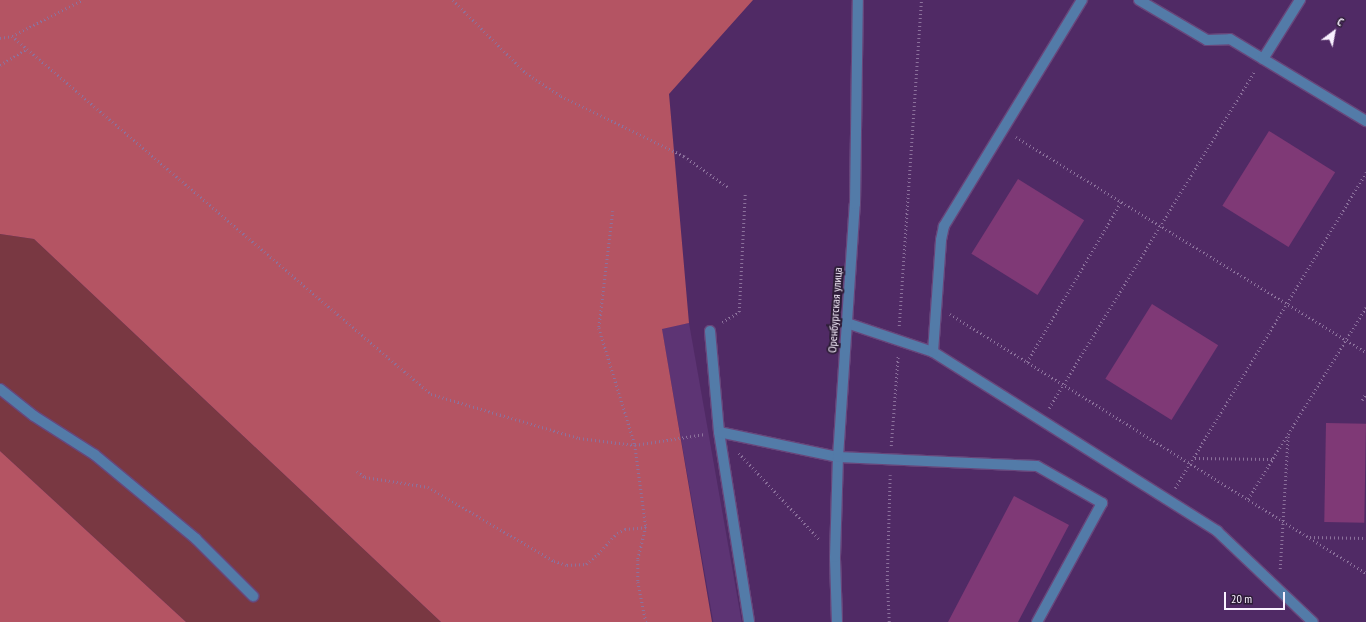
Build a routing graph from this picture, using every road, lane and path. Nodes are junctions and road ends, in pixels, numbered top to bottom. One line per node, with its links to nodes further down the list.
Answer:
1 (82, 0): 8 (path)
2 (453, 0): 16 (path)
3 (858, 0): 24 (street, Оренбургская улица)
4 (921, 0): 26 (path)
5 (1082, 0): 14 (street)
6 (1139, 0): 11 (street)
7 (1300, 0): 11 (street)
8 (12, 36): 9 (path); 10 (path)
9 (0, 38)
10 (27, 49): 12 (path); 38 (path)
11 (1263, 59): 13 (street); 20 (path)
12 (0, 65)
13 (1366, 121)
14 (1002, 129): 18 (path); 22 (street)
15 (1366, 172): 21 (path)
16 (729, 188)
17 (745, 192): 25 (path)
18 (1121, 202): 20 (path); 30 (path)
19 (613, 211): 38 (path)
20 (1160, 226): 21 (path); 31 (path)
21 (1287, 303): 27 (path); 41 (path)
22 (936, 305): 28 (street); 30 (path)
23 (1366, 307): 27 (path)
24 (847, 323): 26 (street); 39 (street, Оренбургская улица)
25 (710, 331): 36 (street)
26 (898, 340): 28 (street); 40 (path)
27 (1346, 340): 29 (path); 37 (path)
28 (933, 352): 35 (street)
29 (1366, 352)
30 (1027, 362): 31 (path)
31 (1063, 384): 35 (path); 43 (path)
32 (0, 389): 54 (street)
33 (1366, 393): 34 (path)
34 (1362, 400)
35 (1042, 420): 46 (street)
36 (719, 432): 38 (path); 39 (street); 51 (path); 56 (street)
37 (1288, 434): 42 (path); 47 (path)
38 (635, 445): 48 (path)
39 (838, 457): 40 (street); 51 (street, Оренбургская улица)
40 (891, 458): 58 (path); 59 (street)
41 (1195, 458): 42 (path); 43 (path)
42 (1273, 459): 45 (path)
43 (1191, 464): 45 (path); 46 (path)
44 (357, 471): 48 (path)
45 (1248, 499): 47 (path)
46 (1168, 500): 53 (street)
47 (1282, 520): 49 (path); 53 (path)
48 (646, 527): 55 (path)
49 (1309, 537): 50 (path); 52 (path)
50 (1366, 538)
51 (835, 557): 57 (street, Оренбургская улица)
52 (1366, 573)
53 (1279, 590): 60 (street)
54 (253, 596)
55 (646, 622)
56 (749, 622)
57 (837, 622)
58 (890, 622)
59 (1037, 622)
60 (1313, 622)

